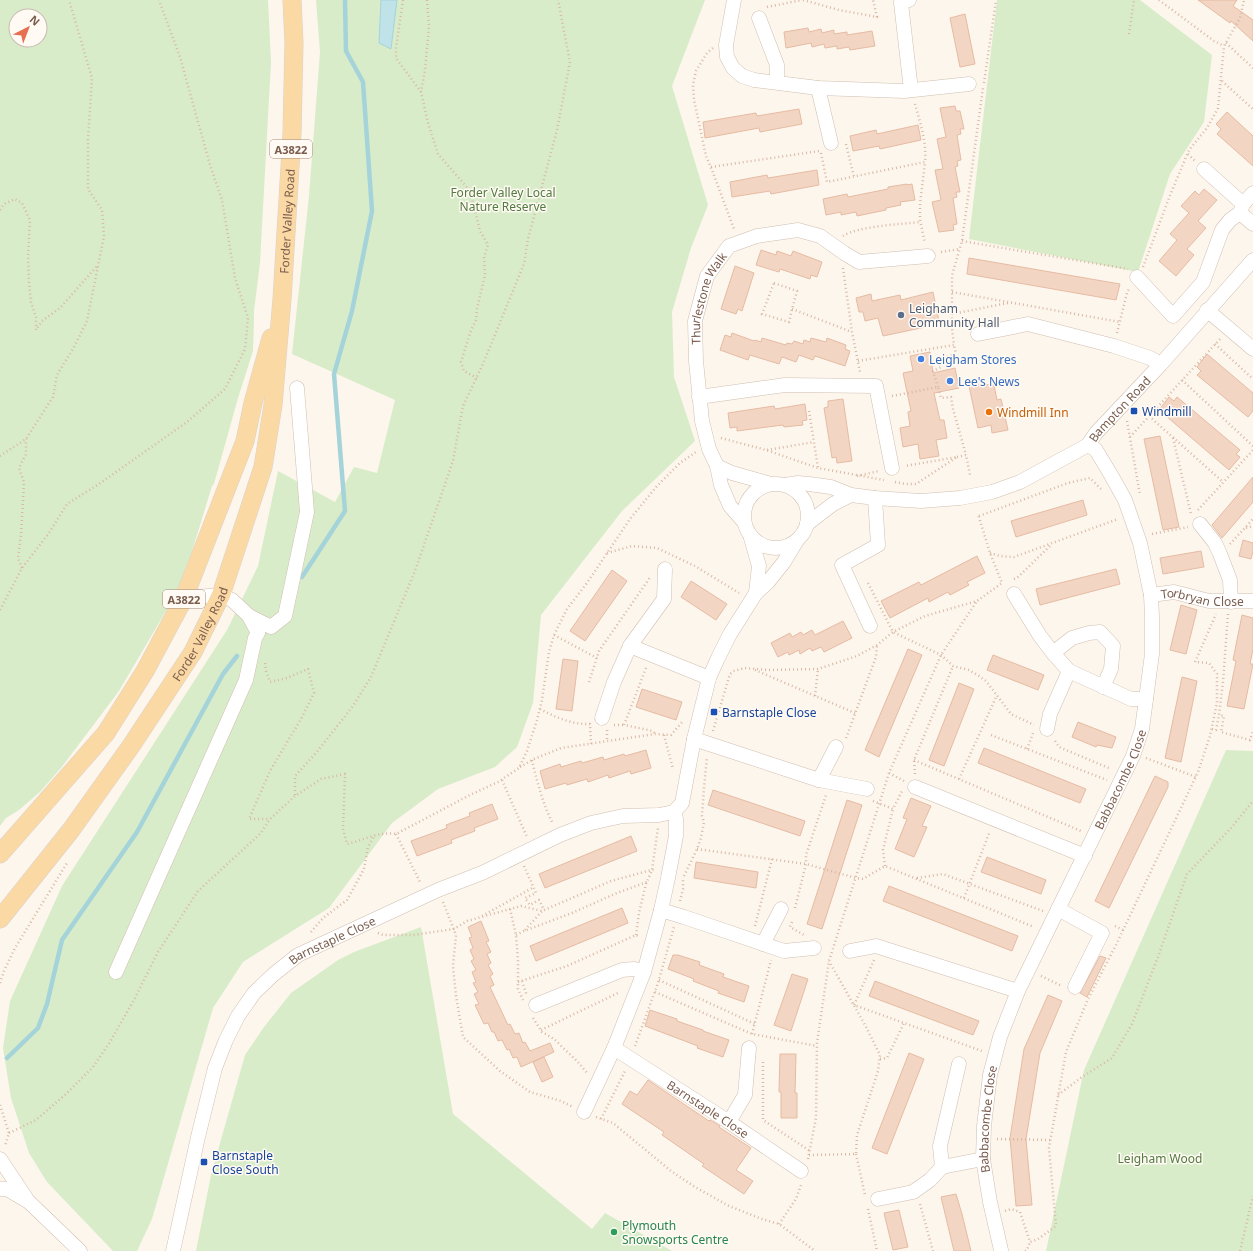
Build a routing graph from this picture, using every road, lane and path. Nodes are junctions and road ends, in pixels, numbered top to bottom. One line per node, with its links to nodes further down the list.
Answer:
1 (69, 0): 43 (path)
2 (159, 0): 113 (path)
3 (292, 0): 46 (main road, Forder Valley Road / A3822)
4 (403, 0): 25 (path)
5 (427, 0): 25 (path)
6 (558, 0): 61 (path)
7 (734, 0): 17 (street)
8 (802, 0): 9 (path); 15 (path)
9 (873, 0)
10 (996, 0): 37 (path)
11 (1134, 0): 16 (path)
12 (1159, 0): 18 (path)
13 (1244, 0): 18 (path)
14 (905, 2): 24 (street)
15 (759, 18): 21 (street)
16 (1130, 34)
17 (728, 36): 21 (street); 29 (path)
18 (1225, 45): 19 (path); 20 (path)
19 (1253, 68)
20 (1222, 81): 26 (path); 44 (path)
21 (777, 82): 23 (street)
22 (969, 84): 24 (street)
23 (818, 88): 24 (street); 27 (street)
24 (911, 90): 28 (path)
25 (421, 92): 61 (path)
26 (1253, 110)
27 (831, 143): 31 (path)
28 (925, 162): 31 (path); 35 (path)
29 (711, 167): 31 (path); 38 (path)
30 (1204, 169): 33 (street)
31 (854, 177)
32 (1253, 193): 33 (street)
33 (1242, 208): 36 (street); 44 (street)
34 (0, 210): 43 (path)
35 (921, 222): 39 (path); 41 (path)
36 (1253, 224)
37 (962, 241): 40 (path); 44 (path)
38 (738, 243): 39 (street, Thurlestone Walk); 68 (street, Thurlestone Walk)
39 (837, 248): 41 (street, Thurlestone Walk); 53 (path)
40 (960, 249): 41 (path); 45 (path)
41 (928, 256)
42 (1253, 260): 49 (street, Bampton Road)
43 (99, 264): 74 (path)
44 (1139, 274): 51 (path)
45 (952, 292): 47 (path); 50 (path)
46 (282, 299): 119 (main road, Forder Valley Road / A3822); 122 (main road, Forder Valley Road / A3822)
47 (1011, 303): 50 (path); 51 (path)
48 (792, 309): 48 (path); 53 (path)
49 (1207, 310): 52 (street); 60 (street, Bampton Road)
50 (952, 314): 57 (path)
51 (1120, 322): 58 (path)
52 (1229, 329): 55 (street); 56 (path)
53 (852, 332): 59 (path)
54 (978, 334): 58 (street)
55 (1251, 341)
56 (1214, 344): 62 (path); 63 (path)
57 (954, 345): 59 (path); 65 (path)
58 (1114, 346): 60 (street)
59 (858, 361): 64 (path)
60 (1161, 364): 69 (street, Bampton Road)
61 (476, 378): 172 (path)
62 (1253, 379)
63 (1182, 380): 71 (path); 78 (path)
64 (870, 386): 68 (street); 86 (street)
65 (938, 387): 67 (path); 82 (path)
66 (297, 388): 127 (street)
67 (908, 393)
68 (699, 396): 76 (street, Thurlestone Walk)
69 (1124, 403): 72 (path); 77 (street, Bampton Road)
70 (809, 411): 75 (path)
71 (1149, 416): 72 (path); 73 (path)
72 (1130, 438): 93 (path)
73 (1173, 438): 89 (path); 89 (path)
74 (26, 439): 81 (path); 113 (path)
75 (814, 442): 79 (path); 85 (path)
76 (708, 444): 79 (path); 84 (street, Thurlestone Walk); 107 (path)
77 (1088, 445): 94 (street, Bampton Road); 103 (street, Babbacombe Close)
78 (1253, 446)
79 (766, 450): 85 (path)
80 (1253, 450): 89 (path)
81 (0, 456)
82 (966, 456): 83 (path); 88 (path)
83 (958, 457): 86 (path); 87 (path)
84 (717, 466): 90 (street); 98 (street, Thurlestone Walk)
85 (818, 468): 87 (path)
86 (892, 468): 87 (path)
87 (857, 476)
88 (970, 476)
89 (1223, 482)
90 (778, 485): 92 (street, Bampton Road); 98 (street, Bampton Road); 100 (street)
91 (1104, 492): 96 (path)
92 (851, 495): 94 (street, Bampton Road); 100 (street)
93 (1140, 497)
94 (875, 498): 111 (street)
95 (1118, 513): 106 (path)
96 (979, 516)
97 (1253, 520): 102 (path)
98 (744, 522): 104 (street)
99 (1195, 523): 103 (path); 110 (street)
100 (807, 524): 105 (street)
101 (1253, 526): 102 (path)
102 (1246, 528): 110 (path)
103 (1137, 536): 120 (street, Babbacombe Close)
104 (751, 538): 105 (street); 121 (street)
105 (796, 542): 121 (street)
106 (1052, 543): 109 (path); 115 (path)
107 (607, 553): 108 (path); 129 (path)
108 (668, 553): 112 (path); 121 (path)
109 (990, 553)
110 (1220, 554): 125 (street)
111 (855, 558): 128 (street); 134 (path)
112 (665, 564): 131 (street)
113 (22, 568): 126 (path)
114 (652, 575): 135 (path)
115 (1010, 580)
116 (1006, 582): 117 (path)
117 (1002, 583)
118 (1014, 594): 132 (street)
119 (221, 595): 122 (street); 127 (street); 206 (main road, Forder Valley Road / A3822)
120 (1151, 595): 125 (street, Torbryan Close); 146 (street, Babbacombe Close)
121 (754, 597): 141 (street)
122 (184, 598): 186 (main road, Forder Valley Road / A3822)
123 (977, 601): 134 (path)
124 (1253, 601): 125 (street, Torbryan Close)
125 (1227, 602): 149 (path); 153 (path)
126 (0, 610)
127 (249, 616): 224 (street)
128 (870, 626)
129 (554, 635): 135 (path); 147 (path)
130 (877, 645): 148 (path)
131 (630, 646): 133 (street); 151 (street)
132 (1053, 653): 140 (street); 143 (street)
133 (651, 654): 141 (street); 155 (path)
134 (942, 655): 137 (path); 164 (path)
135 (597, 658): 142 (path)
136 (265, 659): 178 (path)
137 (953, 666): 144 (path); 162 (path)
138 (752, 669): 145 (path)
139 (818, 669): 145 (path)
140 (1069, 670): 143 (street); 152 (street)
141 (709, 678): 157 (street)
142 (589, 682)
143 (1103, 687): 146 (street)
144 (997, 695): 152 (path); 166 (path)
145 (815, 696): 148 (path)
146 (1146, 700): 160 (street, Babbacombe Close)
147 (540, 709): 158 (path); 163 (path)
148 (855, 713): 159 (path)
149 (1220, 715): 153 (path); 154 (path)
150 (684, 716): 155 (path)
151 (602, 718)
152 (1047, 729): 168 (path)
153 (1212, 729): 165 (path)
154 (1253, 731)
155 (655, 734): 158 (path)
156 (991, 735): 168 (path)
157 (694, 739): 169 (street); 176 (street)
158 (591, 744): 161 (path)
159 (840, 744): 169 (street)
160 (1134, 753): 165 (path); 168 (street, Babbacombe Close)
161 (532, 760): 163 (path); 182 (path)
162 (914, 760): 166 (path); 170 (path)
163 (519, 768): 167 (path)
164 (889, 773): 170 (path); 174 (path)
165 (1196, 777): 247 (path)
166 (959, 779): 183 (path)
167 (502, 780): 180 (path); 184 (path)
168 (1121, 780): 183 (street, Babbacombe Close)
169 (824, 781): 171 (street); 191 (path)
170 (915, 787): 175 (path); 179 (street)
171 (867, 789): 174 (path)
172 (295, 796): 178 (path); 181 (path)
173 (1253, 801): 247 (path)
174 (879, 805): 175 (path); 194 (path)
175 (893, 809): 192 (path)
176 (674, 812): 177 (street, Barnstaple Close); 190 (street)
177 (659, 815): 182 (street, Barnstaple Close); 193 (path)
178 (270, 818): 248 (path)
179 (995, 819): 188 (street); 197 (path)
180 (396, 834): 181 (path); 199 (path)
181 (374, 835): 221 (path)
182 (559, 835): 184 (street, Barnstaple Close)
183 (1094, 836): 188 (street, Babbacombe Close)
184 (532, 848): 187 (street, Barnstaple Close)
185 (698, 849): 189 (path)
186 (0, 854)
187 (518, 855): 198 (path); 199 (street, Barnstaple Close)
188 (1084, 856): 204 (street, Babbacombe Close)
189 (772, 859): 191 (path); 215 (path)
190 (671, 864): 193 (path); 201 (street)
191 (806, 864): 194 (path); 203 (path)
192 (885, 866): 194 (path); 195 (path)
193 (652, 870): 196 (path); 202 (path)
194 (856, 878): 219 (path)
195 (916, 878): 197 (path); 200 (path)
196 (647, 882): 210 (path); 213 (path)
197 (969, 884): 200 (path); 204 (path)
198 (534, 887): 202 (path); 205 (path)
199 (432, 893): 208 (street, Barnstaple Close); 209 (path)
200 (964, 898): 211 (path)
201 (661, 910): 214 (street); 215 (street)
202 (543, 911): 205 (path); 210 (path)
203 (787, 911): 215 (street)
204 (1057, 912): 211 (street, Babbacombe Close); 229 (street)
205 (477, 918): 209 (path)
206 (0, 919)
207 (792, 920): 216 (path)
208 (362, 925): 209 (path); 221 (street, Barnstaple Close)
209 (454, 929): 249 (path)
210 (524, 931): 212 (path)
211 (1047, 932): 223 (street, Babbacombe Close)
212 (516, 935)
213 (636, 935): 214 (path); 228 (path)
214 (652, 943): 225 (street)
215 (763, 944): 216 (street); 235 (path)
216 (816, 944): 219 (path)
217 (880, 947): 220 (street); 230 (street); 233 (path)
218 (15, 948): 227 (path)
219 (833, 949): 222 (path)
220 (850, 951)
221 (303, 953): 269 (street, Barnstaple Close)
222 (829, 960): 233 (path); 240 (path)
223 (1029, 969): 229 (path); 230 (street, Babbacombe Close)
224 (116, 972)
225 (641, 978): 232 (street); 236 (path); 241 (street)
226 (659, 980): 235 (path)
227 (0, 982)
228 (518, 982)
229 (1071, 988)
230 (1018, 991): 243 (street, Babbacombe Close)
231 (655, 992): 237 (path)
232 (536, 1005)
233 (854, 1005): 234 (path); 245 (path)
234 (904, 1023): 243 (path); 245 (path)
235 (755, 1024): 237 (path)
236 (541, 1030)
237 (752, 1034): 238 (path)
238 (764, 1036): 239 (path); 240 (path)
239 (764, 1044)
240 (817, 1046): 253 (path)
241 (614, 1048): 249 (street); 250 (street, Barnstaple Close)
242 (749, 1048): 250 (street)
243 (995, 1056): 251 (street, Babbacombe Close)
244 (763, 1059): 253 (path)
245 (880, 1059): 254 (path)
246 (959, 1064): 257 (street)
247 (1058, 1096): 252 (path)
248 (0, 1105)
249 (584, 1112): 265 (path)
250 (729, 1122): 258 (street, Barnstaple Close)
251 (983, 1139): 252 (path); 256 (street, Babbacombe Close)
252 (1050, 1140): 266 (path)
253 (810, 1151): 254 (path)
254 (809, 1155): 258 (path)
255 (0, 1159): 263 (street)
256 (982, 1159): 257 (street); 264 (street, Babbacombe Close)
257 (942, 1167): 260 (street)
258 (804, 1170): 265 (path)
259 (0, 1189): 263 (street)
260 (916, 1190): 262 (street); 271 (path)
261 (1253, 1196): 273 (path)
262 (878, 1199)
263 (29, 1202): 268 (street)
264 (993, 1214): 266 (path); 267 (street, Babbacombe Close)
265 (778, 1224): 270 (path)
266 (1030, 1242): 272 (path)
267 (1001, 1250)
268 (80, 1251)
269 (174, 1251)
270 (815, 1251)
271 (933, 1251)
272 (1026, 1251)
273 (1240, 1251)

